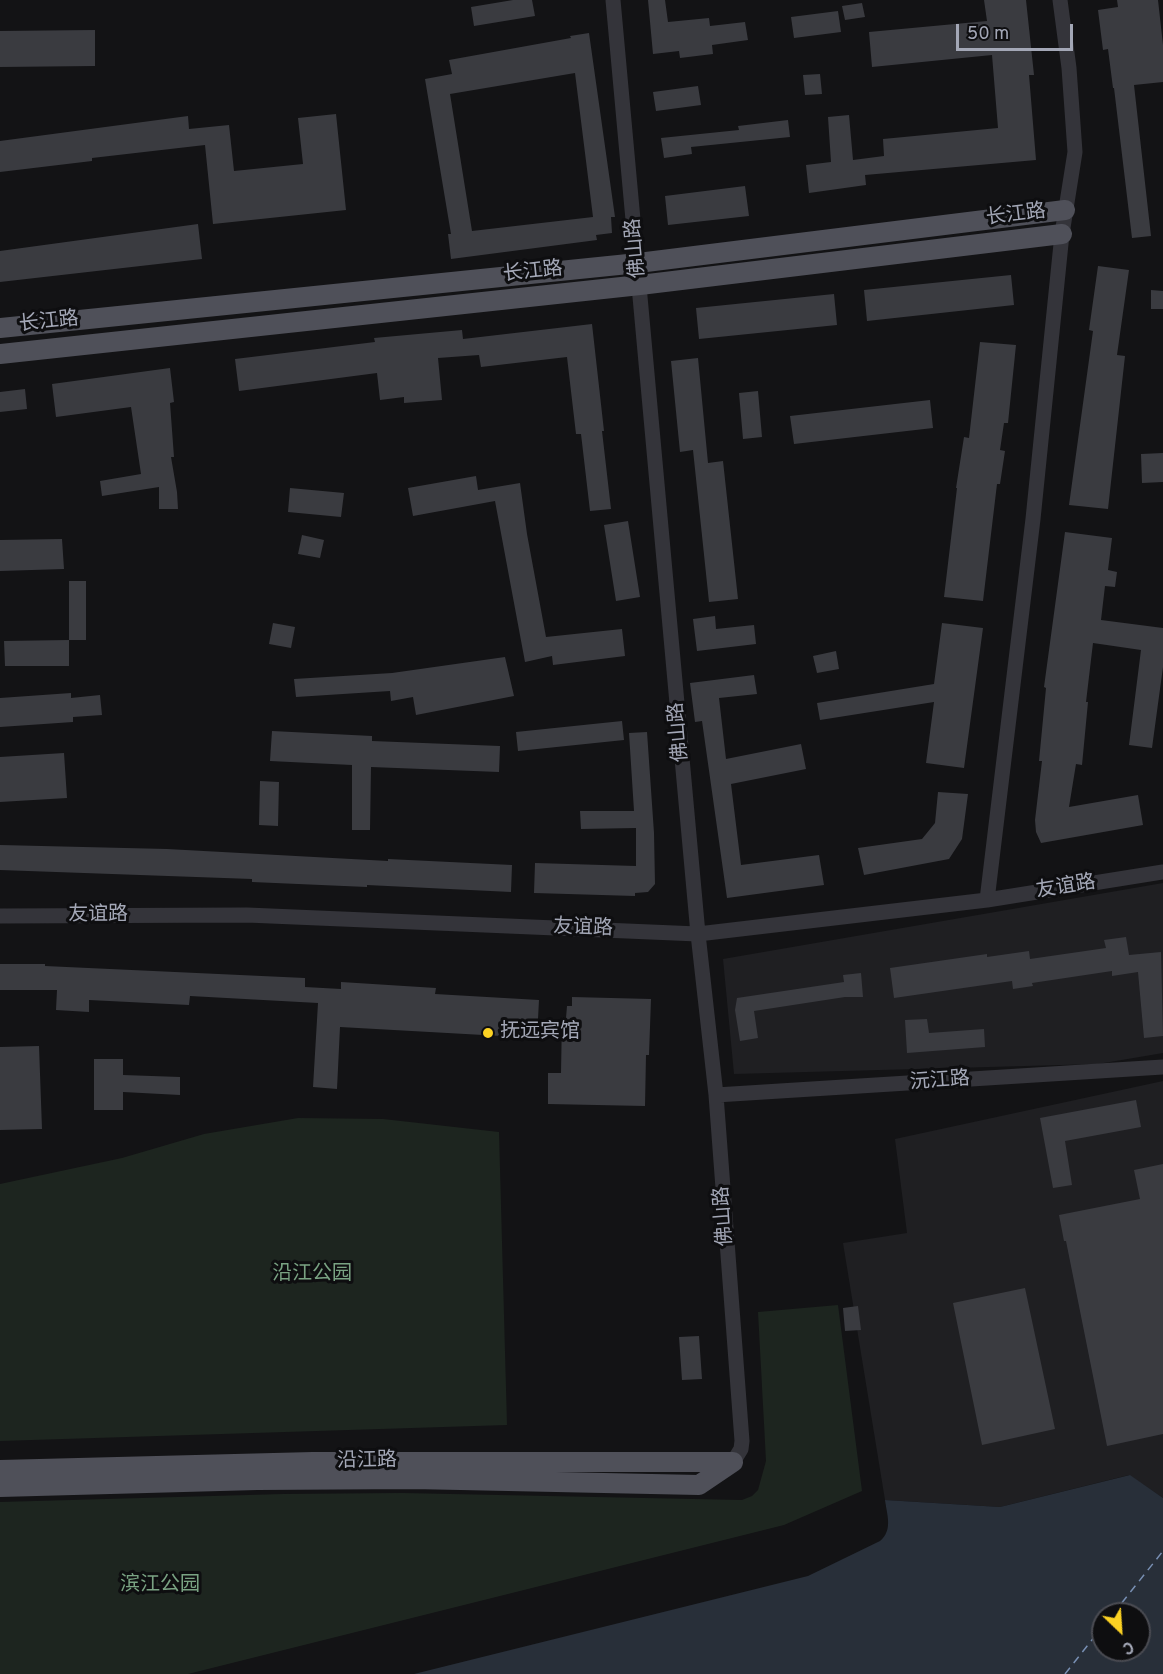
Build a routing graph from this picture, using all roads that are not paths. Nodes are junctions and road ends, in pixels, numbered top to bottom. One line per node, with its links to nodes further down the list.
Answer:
1 (613, 0): 5 (street, 佛山路)
2 (1060, 0): 3 (street)
3 (1065, 210): 4 (street); 5 (main road, 长江路)
4 (1062, 234): 6 (main road, 长江路); 10 (street)
5 (638, 262): 6 (street, 佛山路); 7 (main road, 长江路)
6 (640, 285): 8 (main road, 长江路); 12 (street, 佛山路)
7 (0, 328)
8 (0, 354)
9 (1163, 872): 10 (street, 友谊路)
10 (987, 900): 12 (street, 友谊路)
11 (0, 916): 12 (street, 友谊路)
12 (698, 934): 14 (street, 佛山路)
13 (1163, 1067): 14 (street, 沅江路)
14 (716, 1095): 15 (street, 佛山路)
15 (733, 1462): 16 (main road, 沿江路); 17 (main road)
16 (0, 1470)
17 (0, 1487)

